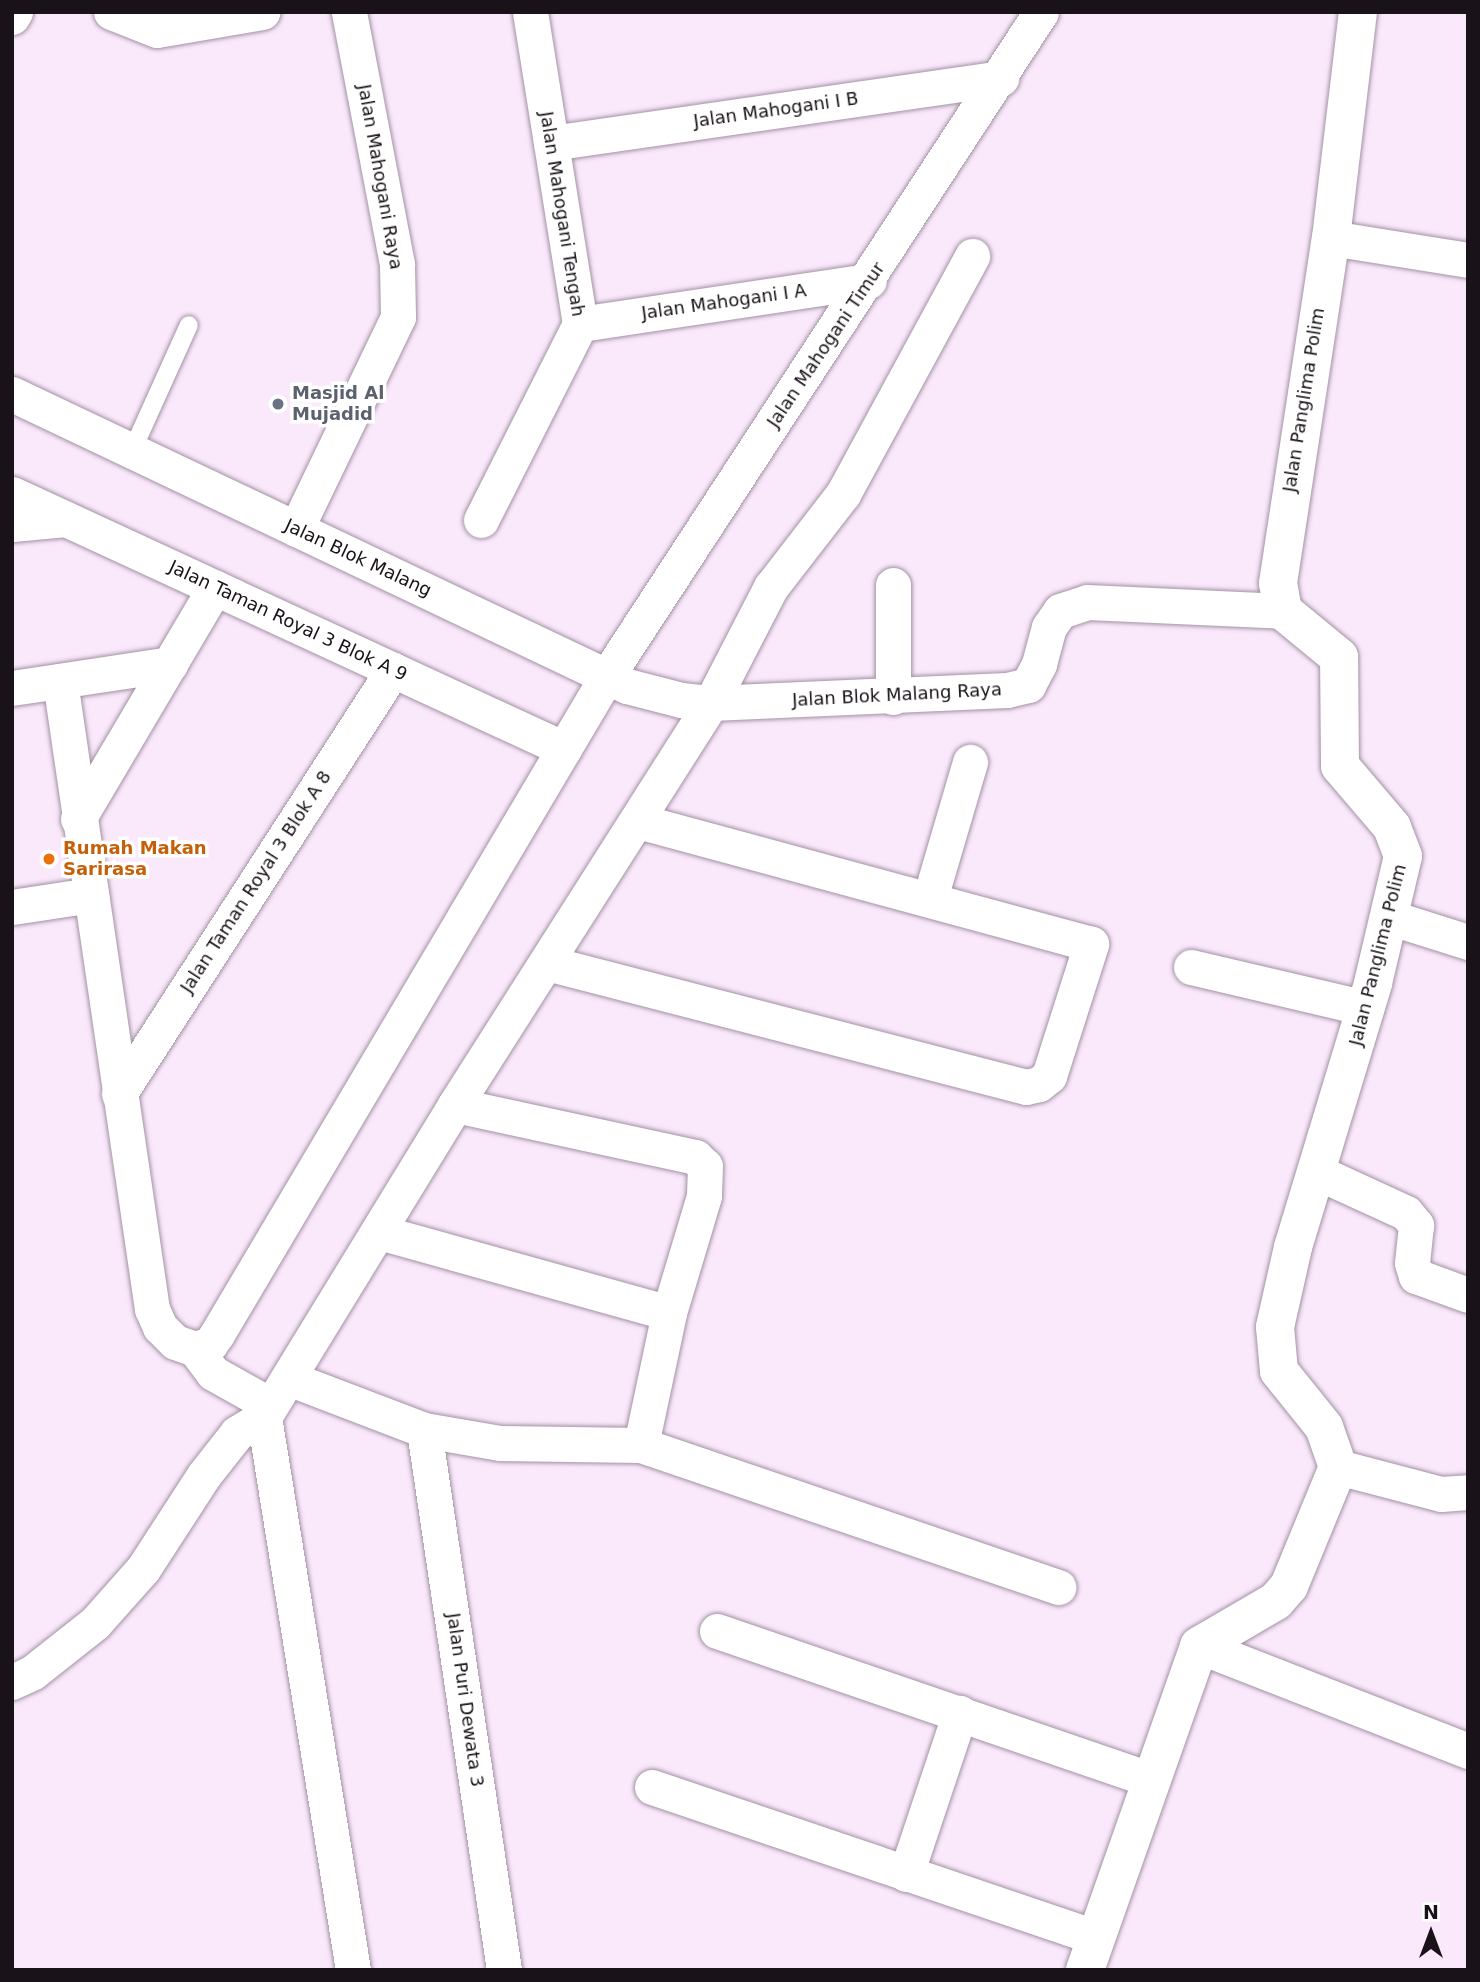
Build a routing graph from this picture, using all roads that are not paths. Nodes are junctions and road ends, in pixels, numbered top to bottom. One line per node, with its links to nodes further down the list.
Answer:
1 (15, 12): 8 (street)
2 (111, 12): 3 (street)
3 (262, 12)
4 (349, 12): 23 (street, Jalan Mahogani Raya)
5 (530, 12): 10 (street, Jalan Mahogani Tengah)
6 (1041, 12): 9 (street, Jalan Mahogani Timur)
7 (1358, 12): 11 (street, Jalan Panglima Polim)
8 (12, 18)
9 (1001, 78): 10 (street, Jalan Mahogani I B); 14 (street, Jalan Mahogani Timur)
10 (551, 143): 15 (street, Jalan Mahogani Tengah)
11 (1331, 238): 13 (street); 26 (street, Jalan Panglima Polim)
12 (972, 256): 33 (street)
13 (1468, 260)
14 (869, 281): 15 (street, Jalan Mahogani I A); 30 (street, Jalan Mahogani Timur)
15 (580, 324): 21 (street, Jalan Mahogani Tengah)
16 (189, 325): 18 (lane)
17 (12, 394): 18 (street, Jalan Blok Malang)
18 (132, 451): 23 (street, Jalan Blok Malang)
19 (12, 494): 20 (street, Jalan Taman Royal 3 Blok A 9)
20 (66, 519): 22 (street); 25 (street, Jalan Taman Royal 3 Blok A 9)
21 (481, 520)
22 (12, 524)
23 (296, 529): 30 (street, Jalan Blok Malang)
24 (893, 585): 32 (street)
25 (215, 587): 27 (street); 28 (street, Jalan Taman Royal 3 Blok A 9)
26 (1283, 611): 32 (street, Jalan Blok Malang Raya); 41 (street, Jalan Panglima Polim)
27 (170, 664): 29 (street); 36 (street)
28 (393, 670): 34 (street, Jalan Taman Royal 3 Blok A 9); 46 (street, Jalan Taman Royal 3 Blok A 8)
29 (60, 681): 31 (street); 36 (street)
30 (617, 681): 33 (street, Jalan Blok Malang); 34 (street, Jalan Mahogani Timur)
31 (12, 688)
32 (893, 697): 33 (street, Jalan Blok Malang Raya)
33 (696, 701): 37 (street)
34 (564, 748): 52 (street, Jalan Mahogani Timur)
35 (970, 762): 39 (street)
36 (78, 819): 38 (street)
37 (638, 821): 39 (street); 43 (street)
38 (91, 895): 40 (street); 46 (street)
39 (930, 898): 43 (street)
40 (12, 907)
41 (1389, 917): 42 (street); 45 (street, Jalan Panglima Polim)
42 (1468, 942)
43 (547, 963): 47 (street)
44 (1191, 967): 45 (street)
45 (1366, 1008): 48 (street, Jalan Panglima Polim)
46 (119, 1094): 52 (street)
47 (455, 1105): 49 (street); 51 (street)
48 (1317, 1172): 50 (street); 56 (street, Jalan Panglima Polim)
49 (379, 1232): 51 (street); 53 (street)
50 (1468, 1295)
51 (670, 1313): 55 (street)
52 (195, 1349): 53 (street)
53 (270, 1400): 54 (street); 61 (street); 68 (street)
54 (424, 1430): 55 (street); 69 (street, Jalan Puri Dewata 3)
55 (641, 1445): 58 (street)
56 (1338, 1467): 57 (street); 60 (street)
57 (1468, 1492)
58 (1059, 1587)
59 (716, 1631): 62 (street)
60 (1214, 1637): 63 (street); 64 (street)
61 (12, 1682)
62 (960, 1713): 64 (street); 66 (street)
63 (1468, 1751)
64 (1149, 1779): 67 (street)
65 (652, 1787): 66 (street)
66 (906, 1874): 67 (street)
67 (1090, 1953)
68 (353, 1970)
69 (504, 1970)

